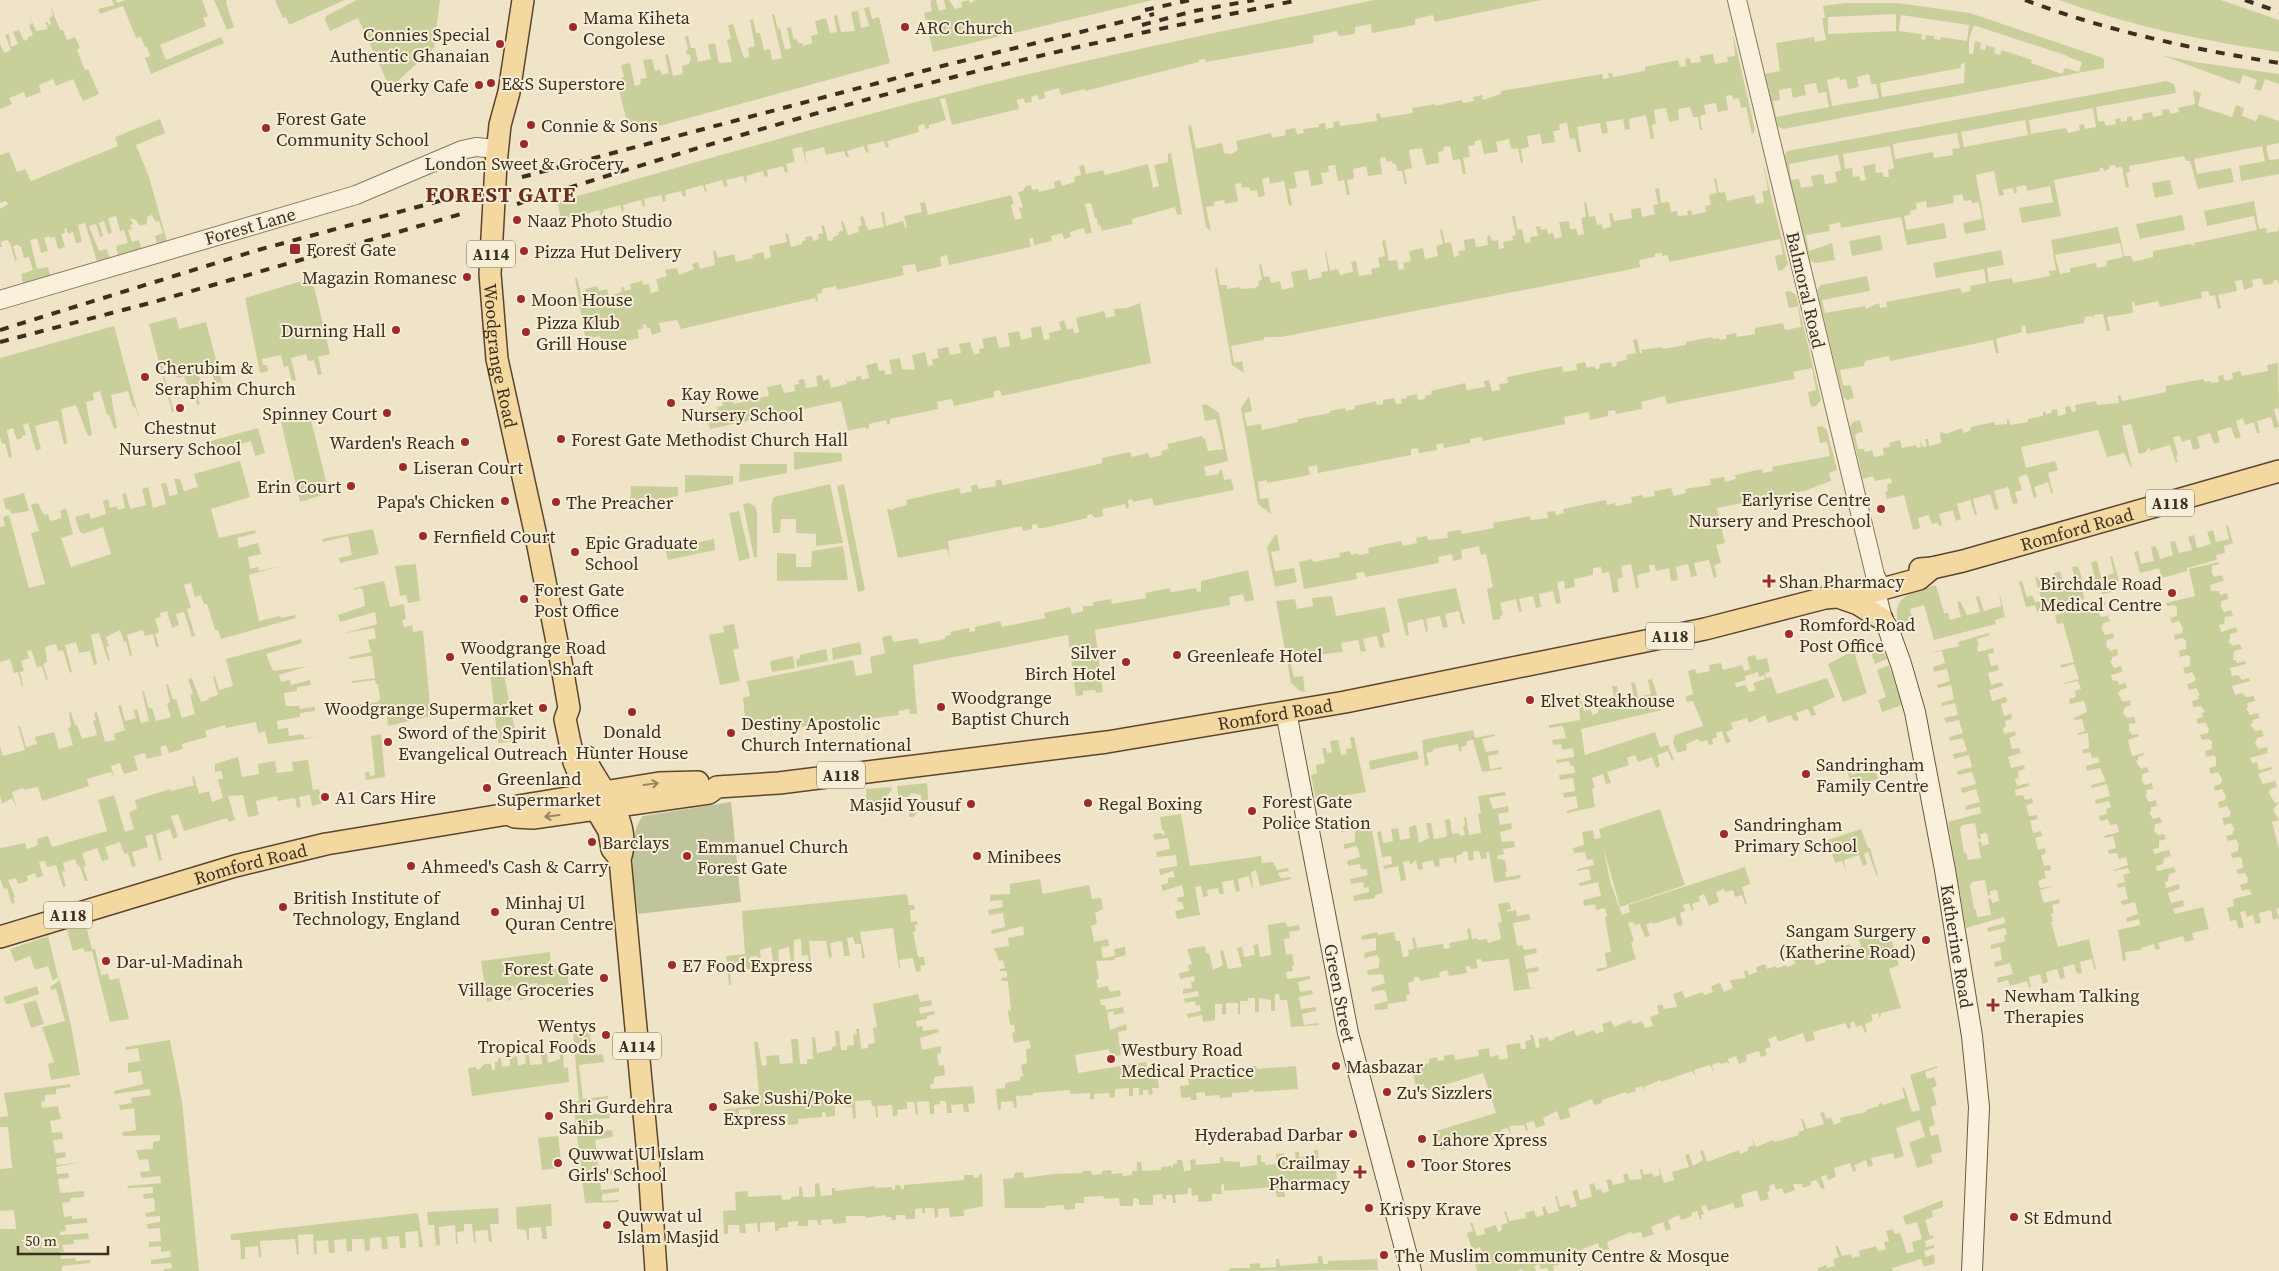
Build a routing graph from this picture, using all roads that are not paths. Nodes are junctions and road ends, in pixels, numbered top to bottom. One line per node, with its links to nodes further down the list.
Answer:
1 (524, 0): 3 (main road, Woodgrange Road / A114)
2 (1737, 0): 6 (street, Balmoral Road)
3 (497, 149): 4 (street, Forest Lane); 10 (main road, Woodgrange Road / A114)
4 (0, 300)
5 (2279, 471): 6 (main road, Romford Road / A118)
6 (1878, 587): 7 (main road, Romford Road / A118); 8 (main road, Katherine Road)
7 (1833, 598): 8 (main road); 9 (main road, Romford Road / A118)
8 (1885, 623): 14 (main road, Katherine Road)
9 (1286, 712): 10 (main road, Romford Road / A118); 13 (main road, Green Street)
10 (600, 800): 11 (main road, Romford Road / A118); 12 (main road, A114)
11 (0, 937)
12 (656, 1271)
13 (1411, 1271)
14 (1972, 1271)

